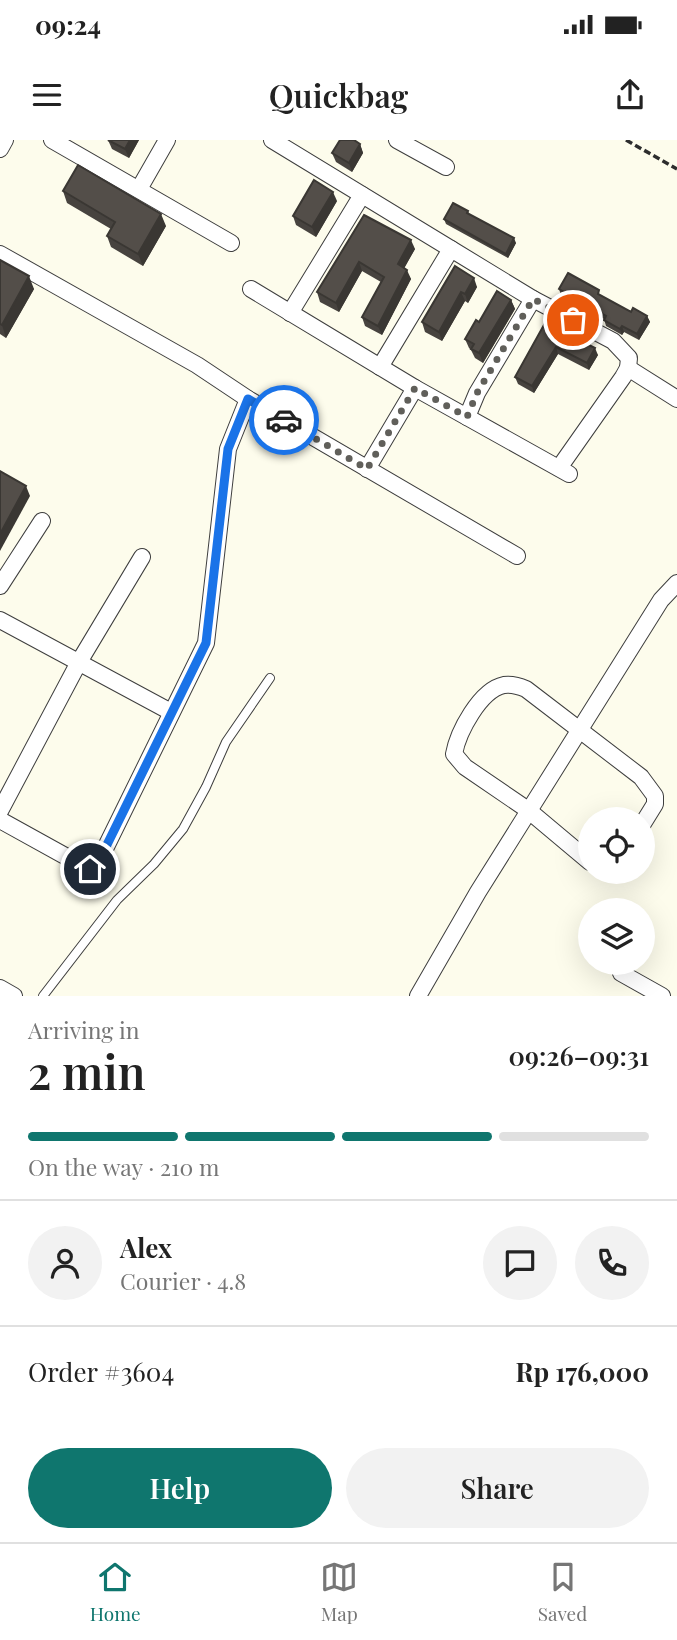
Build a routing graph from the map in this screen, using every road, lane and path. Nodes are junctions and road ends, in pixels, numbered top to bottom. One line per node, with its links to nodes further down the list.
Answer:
1 (5, 140): 7 (street)
2 (52, 140): 10 (street)
3 (167, 140): 10 (street)
4 (272, 140): 11 (street)
5 (397, 140): 8 (street)
6 (626, 140): 9 (path)
7 (0, 149)
8 (446, 167)
9 (677, 169)
10 (139, 189): 12 (street)
11 (362, 195): 13 (street); 17 (street)
12 (231, 243)
13 (451, 249): 16 (street); 18 (street)
14 (0, 254): 21 (street)
15 (251, 289): 17 (street)
16 (533, 299): 19 (street); 23 (street)
17 (290, 313): 18 (street)
18 (380, 367): 20 (street)
19 (628, 368): 22 (street); 23 (street)
20 (415, 388): 23 (street); 24 (street)
21 (248, 399): 24 (street); 33 (street)
22 (677, 399)
23 (467, 417)
24 (367, 469): 26 (street)
25 (42, 521): 29 (street)
26 (517, 556)
27 (142, 557): 31 (street)
28 (677, 583): 34 (street)
29 (0, 586)
30 (0, 620): 31 (street)
31 (79, 662): 33 (street); 37 (street)
32 (270, 678): 43 (lane)
33 (170, 712): 38 (street)
34 (579, 730): 35 (street); 36 (street); 36 (street)
35 (653, 807)
36 (528, 810): 39 (street); 44 (street)
37 (0, 811)
38 (0, 820)
39 (578, 853)
40 (626, 975): 45 (street)
41 (0, 988): 42 (street)
42 (14, 996)
43 (43, 996)
44 (418, 996)
45 (662, 996)

